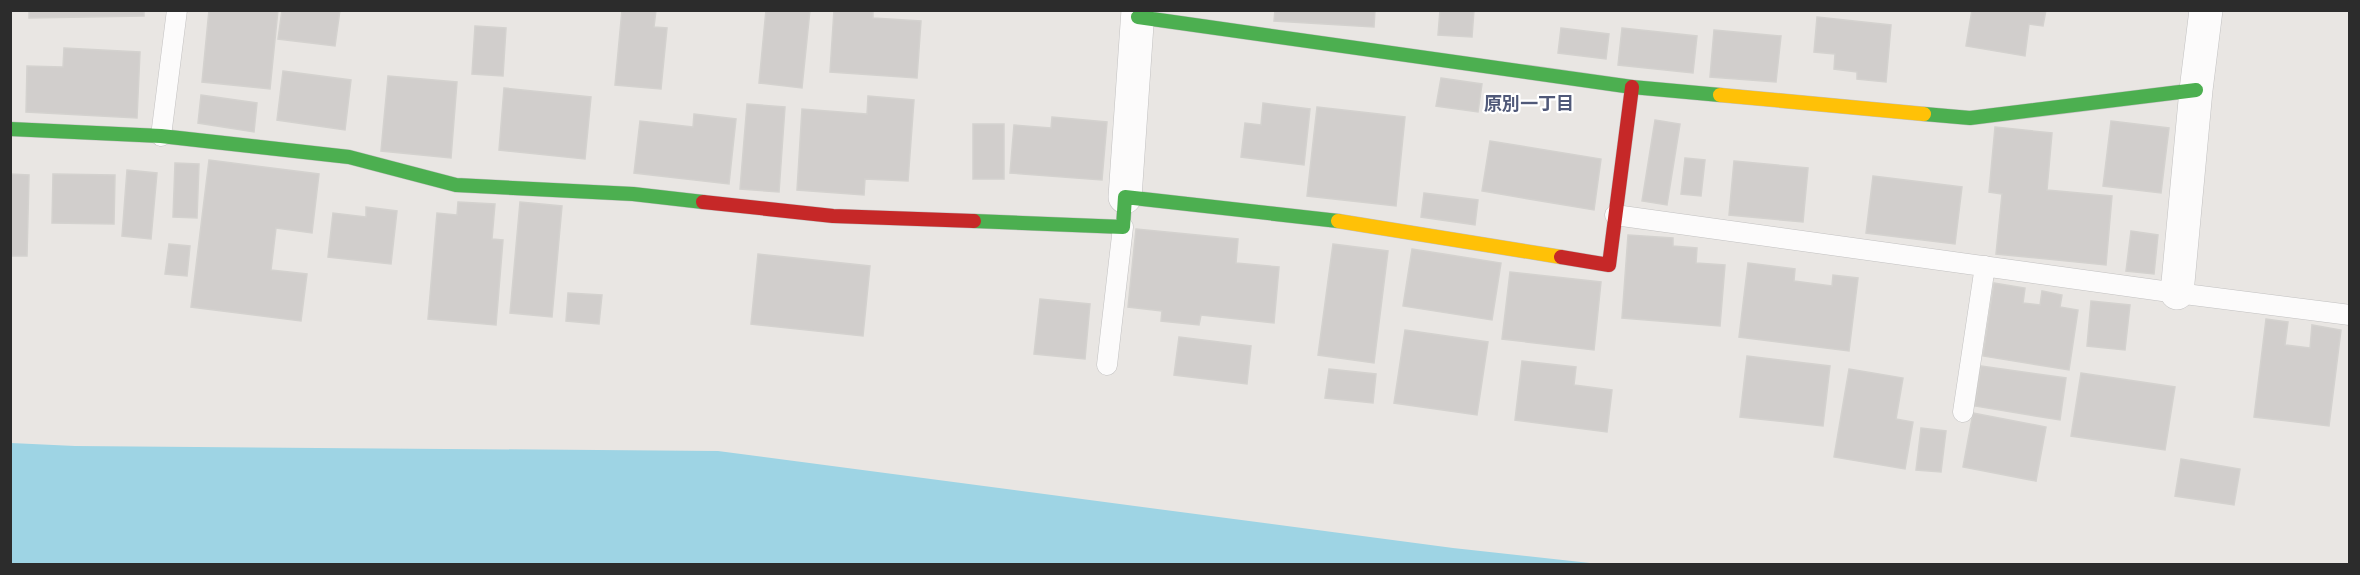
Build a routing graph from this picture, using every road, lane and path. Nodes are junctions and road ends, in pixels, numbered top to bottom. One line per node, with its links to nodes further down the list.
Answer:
1 (177, 10): 7 (lane)
2 (2206, 10): 5 (street)
3 (1138, 14): 4 (street); 8 (street)
4 (1632, 87): 5 (street); 9 (street)
5 (2196, 90): 11 (street)
6 (10, 129): 7 (street)
7 (161, 136): 8 (street)
8 (1124, 212): 9 (street); 13 (lane)
9 (1616, 215): 10 (lane)
10 (1985, 266): 11 (lane); 14 (lane)
11 (2177, 293): 12 (lane)
12 (2349, 315)
13 (1107, 365)
14 (1963, 412)

